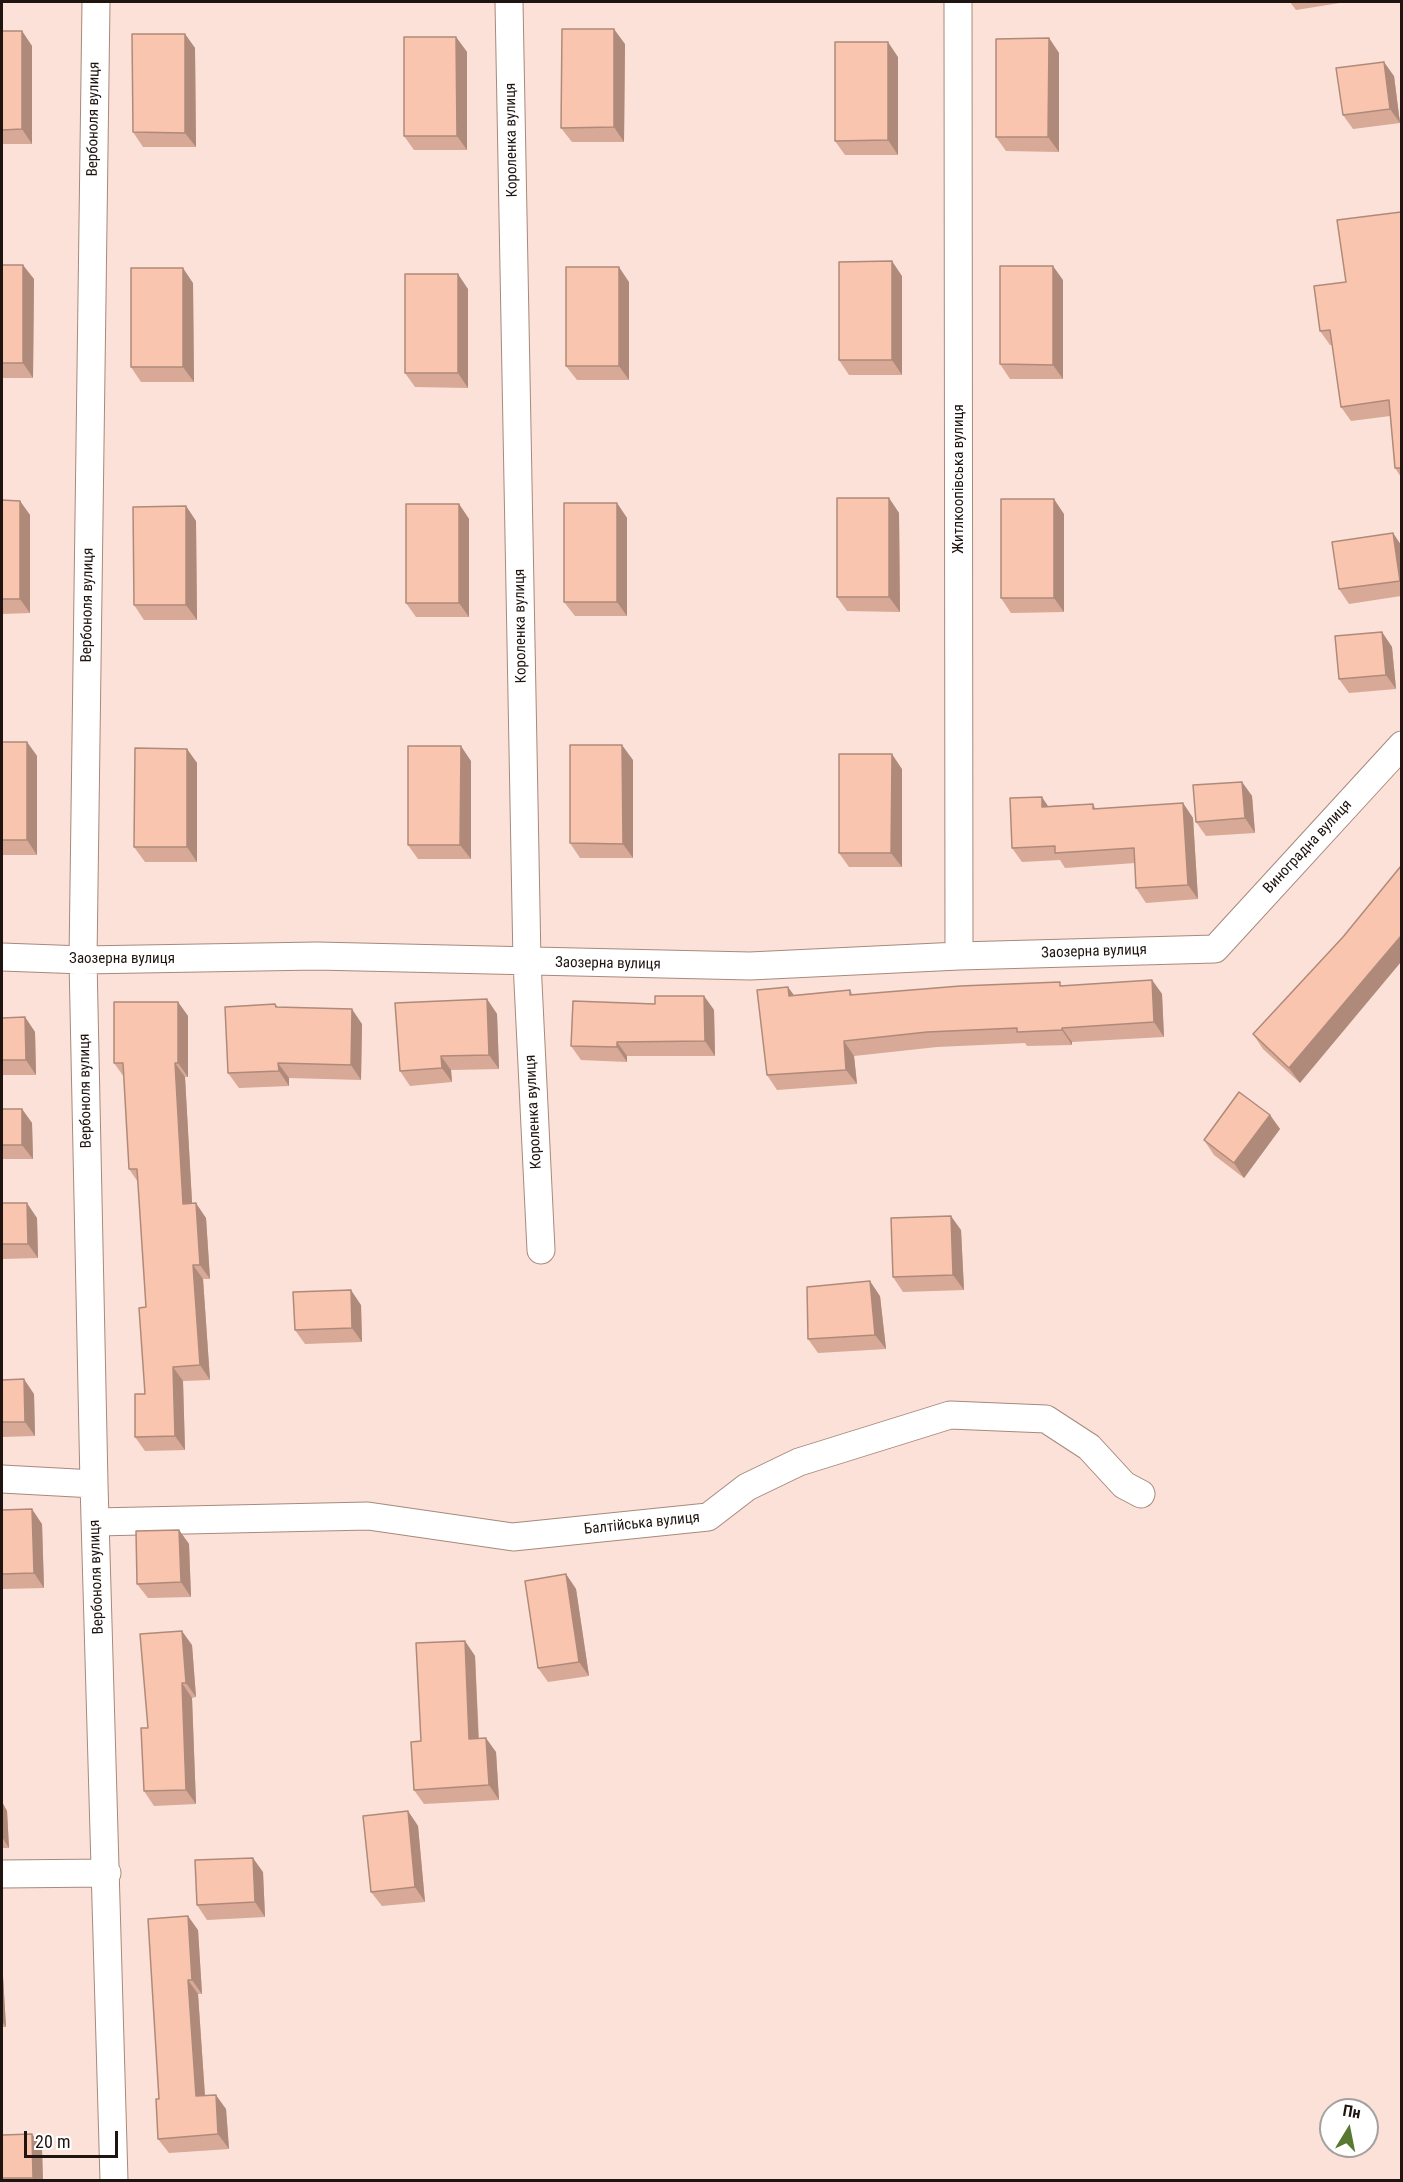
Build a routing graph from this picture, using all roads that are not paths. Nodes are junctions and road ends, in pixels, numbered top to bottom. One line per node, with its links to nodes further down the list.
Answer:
1 (96, 2): 8 (street, Вербоноля вулиця)
2 (509, 2): 9 (street, Короленка вулиця)
3 (958, 2): 6 (street, Житлкоопівська вулиця)
4 (1401, 745): 5 (street, Виноградна вулиця)
5 (1215, 949): 6 (street, Заозерна вулиця)
6 (959, 956): 9 (street, Заозерна вулиця)
7 (2, 957): 8 (street, Заозерна вулиця)
8 (83, 960): 9 (street, Заозерна вулиця); 12 (street, Вербоноля вулиця)
9 (527, 962): 10 (street, Короленка вулиця)
10 (541, 1250)
11 (2, 1479): 12 (street)
12 (94, 1484): 14 (street, Вербоноля вулиця)
13 (1141, 1494): 14 (street, Балтійська вулиця)
14 (96, 1522): 15 (street, Вербоноля вулиця)
15 (106, 1873): 16 (street); 17 (street, Вербоноля вулиця)
16 (2, 1874)
17 (114, 2181)

